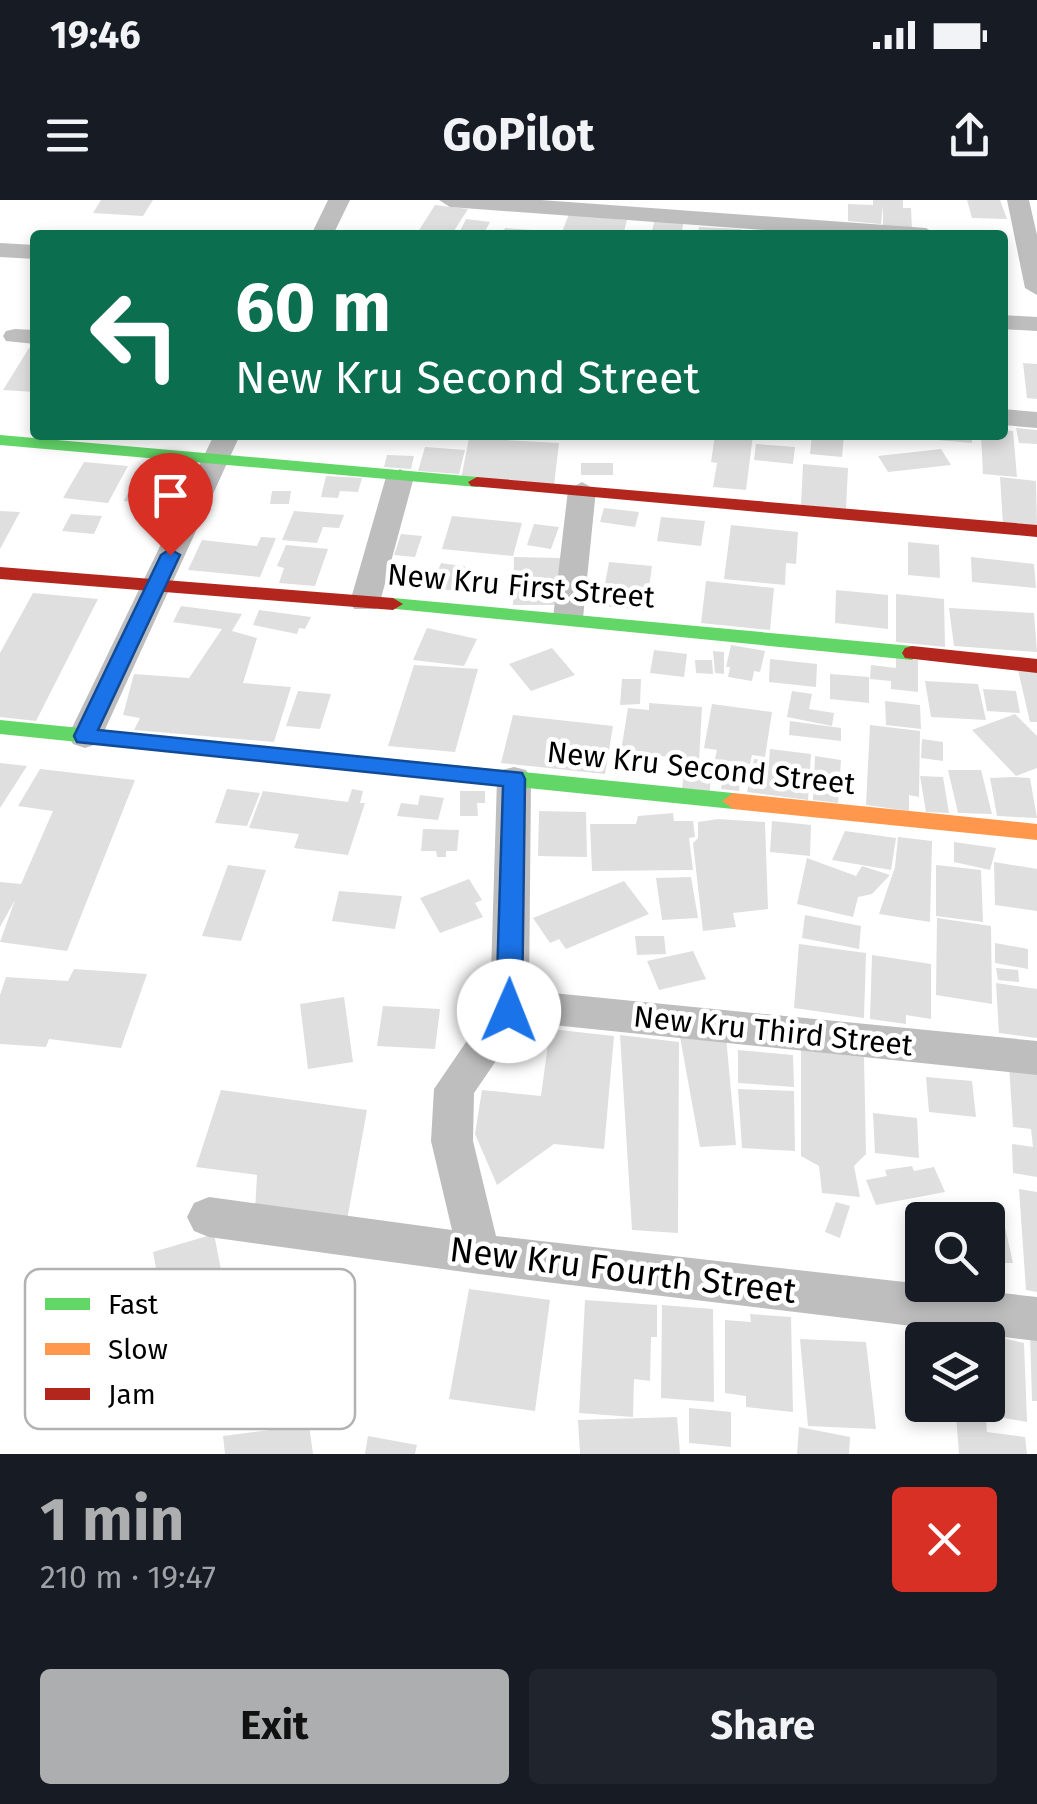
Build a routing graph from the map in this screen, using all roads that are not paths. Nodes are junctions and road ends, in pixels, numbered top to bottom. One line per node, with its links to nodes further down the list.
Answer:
1 (338, 200): 5 (street)
2 (450, 200): 4 (street)
3 (1018, 200): 7 (street)
4 (638, 224): 6 (street)
5 (324, 230)
6 (795, 230)
7 (1014, 241): 10 (street)
8 (0, 250): 9 (street)
9 (30, 252)
10 (1037, 288)
11 (1008, 322): 12 (street)
12 (1037, 324)
13 (1008, 418): 14 (street)
14 (1037, 420)
15 (0, 440): 16 (street)
16 (221, 448): 17 (street); 21 (street)
17 (400, 476): 18 (street); 22 (street)
18 (582, 490): 19 (street); 23 (street)
19 (1037, 531)
20 (0, 573): 21 (street, New Kru First Street)
21 (156, 586): 22 (street, New Kru First Street); 26 (street)
22 (365, 602): 23 (street, New Kru First Street)
23 (568, 618): 24 (street, New Kru First Street)
24 (1037, 666)
25 (0, 727): 26 (street, New Kru Second Street)
26 (85, 736): 27 (street, New Kru Second Street)
27 (514, 779): 28 (street, New Kru Second Street); 29 (street)
28 (1037, 832)
29 (509, 1011): 30 (street, New Kru Third Street); 32 (street)
30 (1037, 1058)
31 (209, 1217): 32 (street, New Kru Fourth Street)
32 (479, 1254): 33 (street, New Kru Fourth Street)
33 (1037, 1319)

